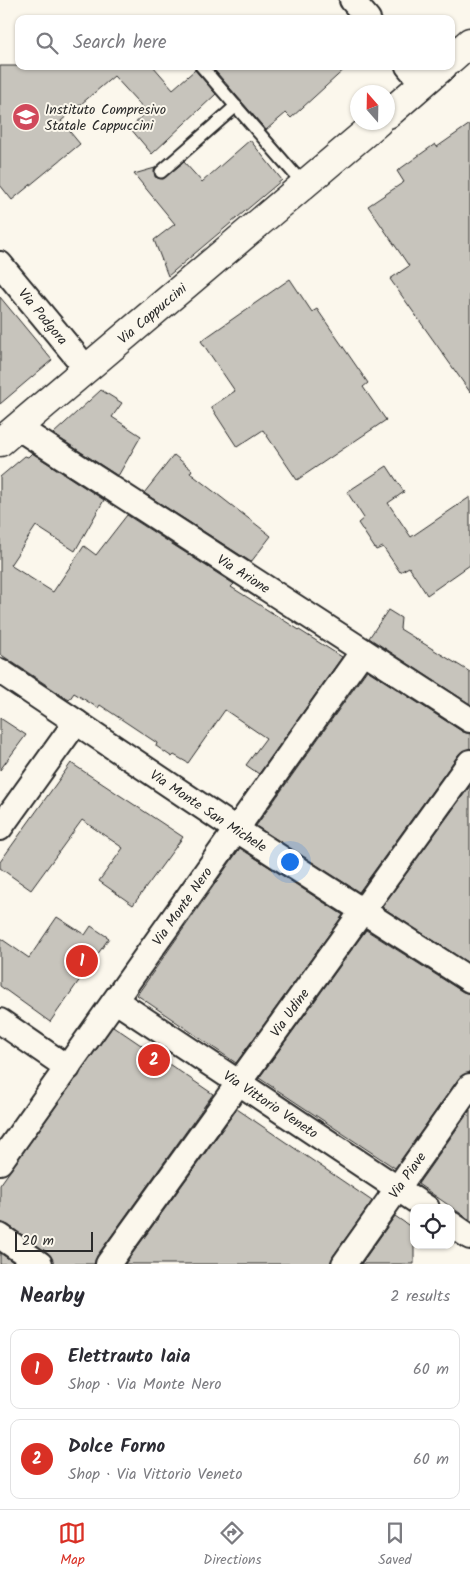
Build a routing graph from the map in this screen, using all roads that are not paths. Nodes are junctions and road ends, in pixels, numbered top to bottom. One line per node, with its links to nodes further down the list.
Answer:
1 (352, 0): 2 (street)
2 (365, 15)
3 (470, 42): 4 (street)
4 (455, 55)
5 (204, 70): 9 (lane)
6 (431, 70): 7 (street)
7 (415, 75): 8 (street)
8 (395, 104)
9 (236, 106): 11 (lane); 12 (lane)
10 (369, 130): 12 (street, Via Cappuccini)
11 (161, 172)
12 (304, 185): 14 (street, Via Cappuccini)
13 (0, 264): 14 (street, Via Podgora)
14 (86, 368): 15 (street, Via Cappuccini)
15 (8, 435): 16 (street, Via Arione)
16 (362, 651): 18 (street, Via Arione); 22 (street, Via Monte Nero)
17 (0, 671): 19 (street, Via Monte San Michele)
18 (470, 720)
19 (76, 722): 21 (street); 22 (street, Via Monte San Michele)
20 (470, 762): 23 (street, Via Udine)
21 (0, 828)
22 (237, 830): 23 (street, Via Monte San Michele); 25 (street, Via Monte Nero)
23 (363, 910): 24 (street, Via Monte San Michele); 28 (street, Via Udine)
24 (470, 980)
25 (116, 1001): 27 (street, Via Monte Nero); 28 (street, Via Vittorio Veneto)
26 (0, 1021): 27 (street)
27 (68, 1068): 30 (street, Via Monte Nero)
28 (237, 1084): 31 (street, Via Vittorio Veneto); 37 (street, Via Udine)
29 (470, 1086): 31 (street, Via Piave)
30 (0, 1162)
31 (399, 1189): 32 (street, Via Vittorio Veneto); 38 (street, Via Piave)
32 (421, 1204)
33 (455, 1227): 35 (street)
34 (0, 1236): 36 (street)
35 (470, 1237)
36 (40, 1264)
37 (108, 1264)
38 (344, 1264)

